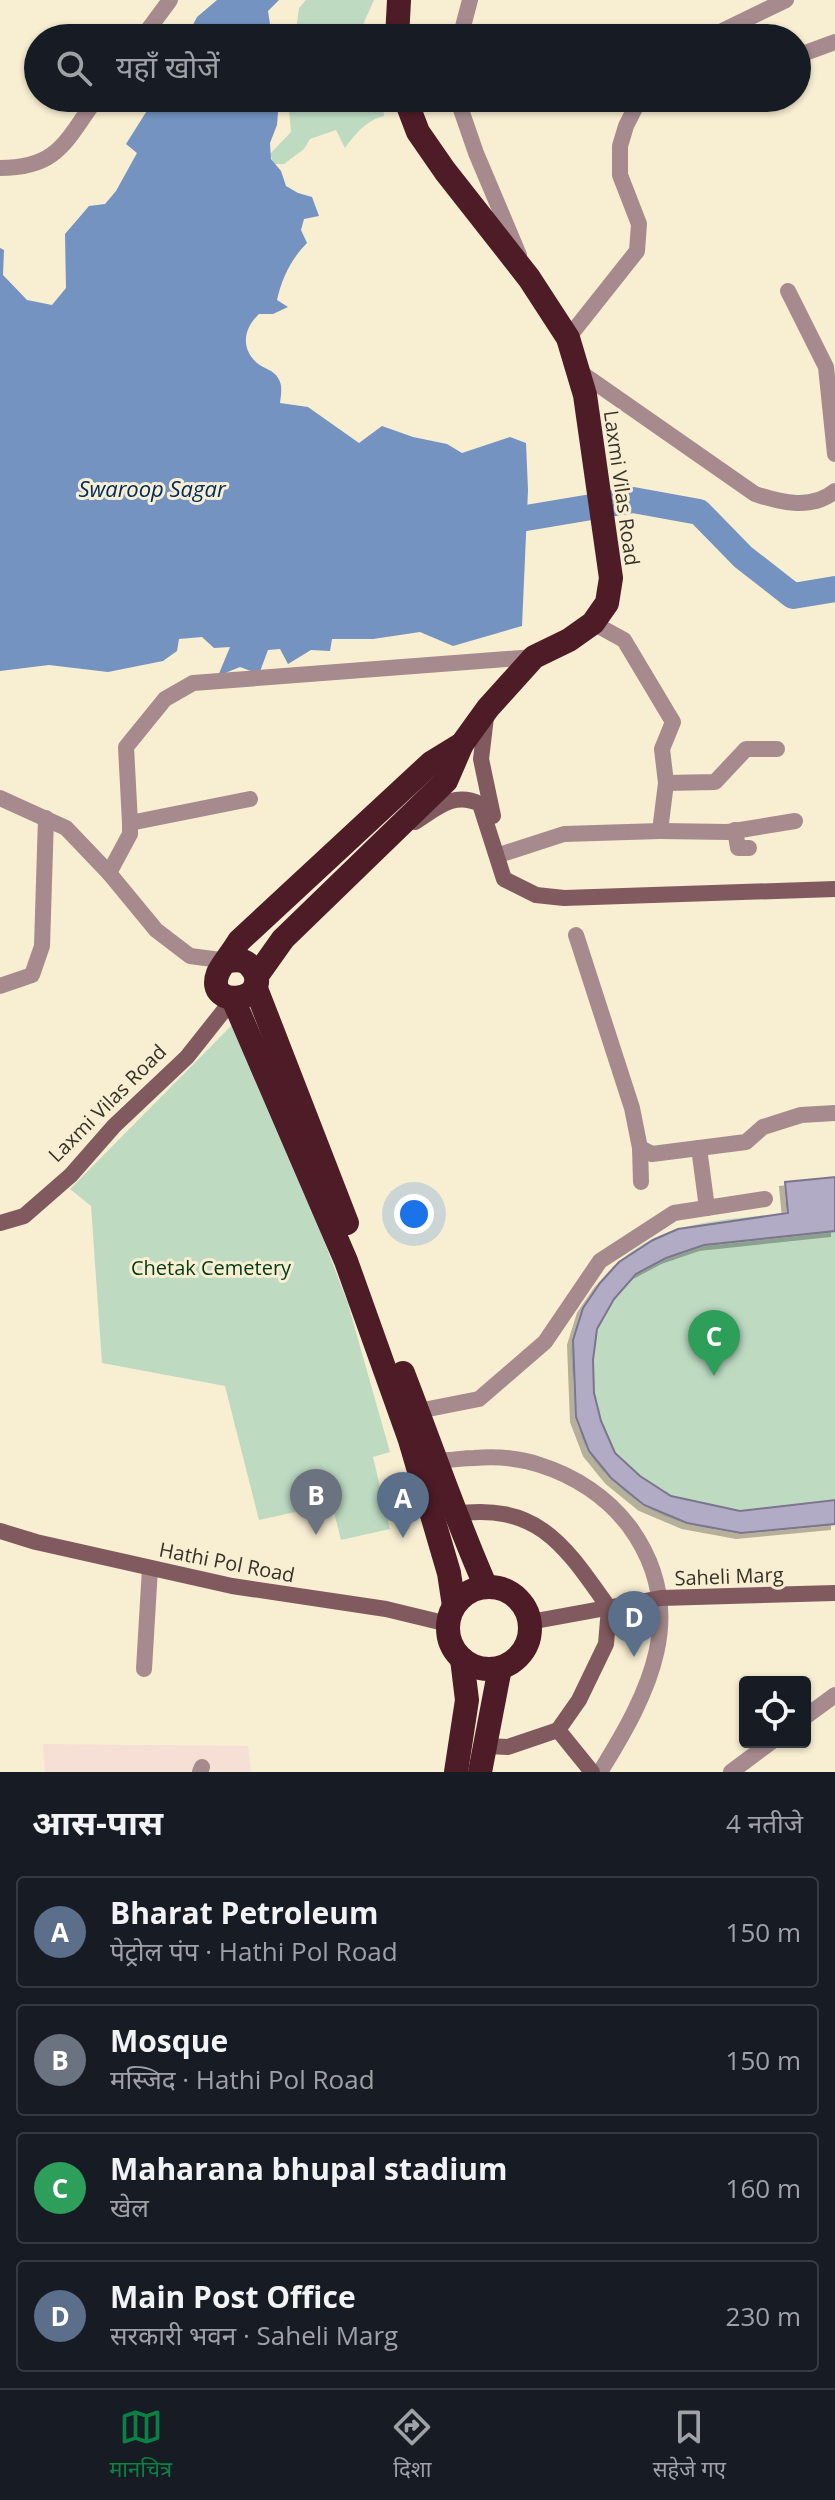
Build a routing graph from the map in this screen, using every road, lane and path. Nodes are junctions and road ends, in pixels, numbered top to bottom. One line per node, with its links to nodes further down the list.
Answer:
1 (170, 0): 5 (street)
2 (399, 0): 6 (highway)
3 (470, 0): 7 (street)
4 (786, 0): 8 (street)
5 (152, 24)
6 (398, 24)
7 (464, 24)
8 (737, 24)
9 (835, 42): 10 (street)
10 (811, 51)
11 (87, 112): 15 (street)
12 (410, 112): 16 (highway, Laxmi Vilas Road)
13 (462, 112): 16 (street)
14 (633, 112): 18 (street)
15 (0, 168)
16 (529, 278): 18 (highway, Laxmi Vilas Road)
17 (788, 291): 20 (street)
18 (568, 338): 19 (highway, Laxmi Vilas Road)
19 (582, 383): 21 (street); 22 (highway, Laxmi Vilas Road)
20 (835, 454)
21 (835, 491)
22 (593, 623): 23 (highway); 27 (street)
23 (534, 657): 24 (highway); 32 (street)
24 (488, 708): 25 (highway); 37 (street)
25 (462, 744): 35 (highway); 42 (highway)
26 (777, 749): 27 (street)
27 (666, 783): 34 (street)
28 (0, 798): 30 (street)
29 (250, 799): 32 (street)
30 (46, 818): 38 (street); 44 (street)
31 (795, 821): 33 (street)
32 (130, 823): 38 (street)
33 (735, 830): 34 (street); 36 (street)
34 (660, 831): 37 (street)
35 (381, 843): 39 (street); 43 (highway)
36 (749, 848)
37 (502, 854): 39 (street)
38 (109, 873): 42 (street)
39 (518, 888): 40 (street)
40 (835, 889)
41 (576, 935): 47 (street)
42 (228, 961): 43 (highway); 45 (highway)
43 (255, 982): 45 (highway, Laxmi Vilas Road); 53 (highway)
44 (0, 986)
45 (233, 999): 52 (street, Laxmi Vilas Road); 53 (highway)
46 (835, 1113): 48 (street)
47 (640, 1148): 48 (street); 49 (street)
48 (699, 1148): 51 (street)
49 (641, 1182)
50 (765, 1199): 51 (street)
51 (707, 1208): 53 (street)
52 (0, 1223)
53 (409, 1412): 54 (highway); 62 (highway)
54 (438, 1460): 55 (highway); 60 (street)
55 (454, 1514): 58 (highway); 61 (street)
56 (0, 1531): 57 (street, Hathi Pol Road)
57 (150, 1568): 62 (street, Hathi Pol Road); 66 (street)
58 (486, 1587): 62 (highway); 63 (highway)
59 (835, 1593): 60 (street, Saheli Marg)
60 (661, 1598): 61 (street, Saheli Marg); 75 (street)
61 (609, 1608): 63 (street, Saheli Marg); 69 (street)
62 (451, 1615): 64 (highway)
63 (530, 1622): 65 (highway)
64 (462, 1659): 65 (highway); 72 (highway)
65 (500, 1668): 70 (highway)
66 (144, 1669)
67 (835, 1695): 68 (street)
68 (811, 1713)
69 (558, 1730): 70 (street); 74 (street)
70 (486, 1746): 73 (highway)
71 (763, 1748): 76 (street)
72 (456, 1772)
73 (480, 1772)
74 (592, 1772)
75 (600, 1772)
76 (731, 1772)

